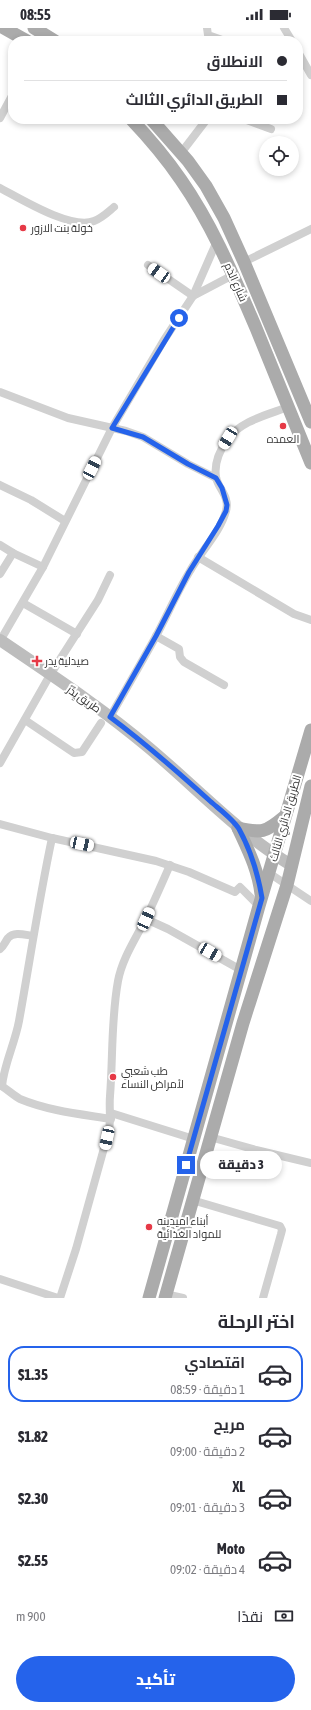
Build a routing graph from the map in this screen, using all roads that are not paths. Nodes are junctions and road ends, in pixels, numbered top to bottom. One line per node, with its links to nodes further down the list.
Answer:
1 (4, 28): 4 (main road)
2 (34, 28): 5 (main road)
3 (207, 28): 6 (street)
4 (18, 36)
5 (48, 36)
6 (211, 36)
7 (303, 61): 8 (street)
8 (311, 75)
9 (8, 103): 10 (street)
10 (0, 118)
11 (136, 124): 20 (main road, شارع الدَم)
12 (155, 124): 16 (main road, شارع الدَم)
13 (202, 124): 16 (street)
14 (258, 124): 15 (street)
15 (271, 129)
16 (181, 153): 21 (main road, شارع الدَم)
17 (0, 188): 18 (street)
18 (114, 207)
19 (311, 229): 21 (street)
20 (217, 241): 23 (main road, شارع الدَم); 24 (street)
21 (244, 262): 26 (main road, شارع الدَم)
22 (148, 265): 24 (street)
23 (233, 275): 24 (street); 27 (main road, شارع الدَم)
24 (193, 296): 29 (street)
25 (0, 392): 29 (street)
26 (307, 402): 28 (main road, شارع الدَم)
27 (288, 407): 30 (main road, شارع الدَم); 31 (street)
28 (311, 422)
29 (112, 428): 31 (street); 33 (street)
30 (311, 463)
31 (216, 478): 36 (street)
32 (0, 485): 33 (street)
33 (65, 520): 37 (street)
34 (0, 545): 35 (street)
35 (13, 553): 37 (street); 38 (street)
36 (198, 557): 41 (street); 43 (street)
37 (43, 567): 40 (street)
38 (0, 574)
39 (110, 575): 42 (street)
40 (23, 602): 42 (street); 44 (street)
41 (311, 620)
42 (77, 634): 45 (street)
43 (156, 636): 46 (street); 48 (street)
44 (0, 640): 45 (street, طريق يِدِّرْ)
45 (50, 675): 47 (street); 48 (street, طريق يِدِّرْ)
46 (224, 685)
47 (25, 720): 48 (street); 50 (street)
48 (105, 720): 54 (street, طريق يِدِّرْ)
49 (311, 730): 52 (main road, الطريق الدائري الثالث)
50 (0, 763)
51 (311, 786): 58 (main road, الطريق الدائري الثالث)
52 (284, 817): 54 (main road); 56 (main road, الطريق الدائري الثالث)
53 (0, 824): 55 (street)
54 (238, 828): 56 (street, طريق يِدِّرْ); 62 (main road)
55 (52, 838): 57 (street); 64 (street)
56 (274, 855): 58 (street, طريق يِدِّرْ); 59 (main road, الطريق الدائري الثالث)
57 (170, 865): 62 (street); 63 (street)
58 (291, 865): 60 (main road, الطريق الدائري الثالث)
59 (269, 873): 60 (street); 62 (main road, الطريق الدائري الثالث)
60 (287, 885): 61 (street); 69 (main road, الطريق الدائري الثالث)
61 (311, 901)
62 (260, 902): 66 (main road, الطريق الدائري الثالث)
63 (146, 919): 66 (street); 68 (street)
64 (33, 936): 65 (street); 67 (street)
65 (0, 949)
66 (241, 970): 70 (main road, الطريق الدائري الثالث)
67 (1, 1086): 68 (street)
68 (111, 1116): 70 (street); 75 (street)
69 (210, 1137): 71 (street); 72 (main road, الطريق الدائري الثالث)
70 (194, 1139): 76 (main road, الطريق الدائري الثالث)
71 (311, 1163)
72 (192, 1200): 74 (main road, الطريق الدائري الثالث); 78 (street)
73 (0, 1279): 75 (street)
74 (165, 1296): 77 (street)
75 (59, 1298)
76 (149, 1298)
77 (184, 1298)
78 (263, 1298)

